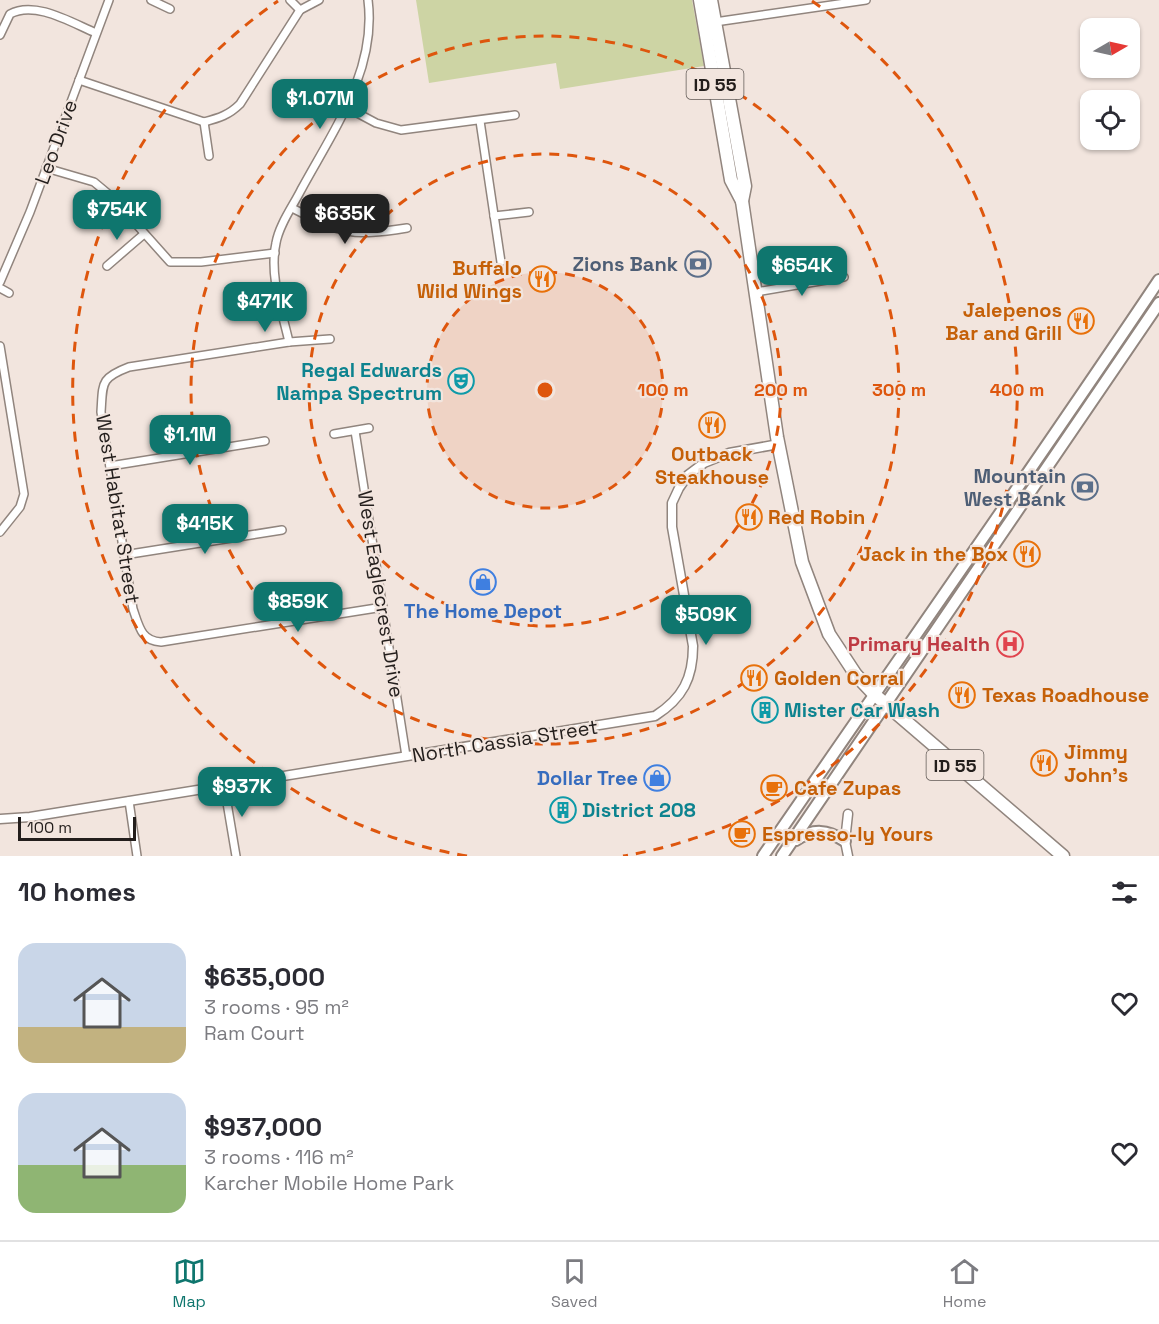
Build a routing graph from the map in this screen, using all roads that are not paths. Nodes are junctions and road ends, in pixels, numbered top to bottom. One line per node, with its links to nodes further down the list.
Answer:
1 (109, 0): 12 (street, Leo Drive)
2 (152, 0): 9 (street)
3 (290, 0): 10 (street)
4 (319, 0): 10 (street)
5 (368, 0): 15 (street)
6 (700, 0): 21 (highway, ID 55)
7 (711, 0): 11 (highway, ID 55)
8 (866, 0): 11 (street)
9 (170, 9)
10 (300, 10): 18 (street)
11 (715, 22): 21 (highway, ID 55)
12 (96, 33): 13 (street); 14 (street, Leo Drive)
13 (0, 35)
14 (79, 80): 18 (street); 20 (street, Leo Drive)
15 (346, 107): 17 (street); 22 (street)
16 (514, 115): 17 (street)
17 (480, 121): 24 (street)
18 (204, 122): 19 (street)
19 (209, 156)
20 (46, 168): 26 (street); 32 (street, Leo Drive)
21 (742, 201): 34 (highway, ID 55)
22 (292, 208): 25 (street); 27 (street)
23 (528, 212): 24 (street)
24 (494, 216): 28 (street)
25 (407, 228)
26 (144, 234): 27 (street); 29 (street)
27 (275, 253): 38 (street)
28 (501, 262)
29 (107, 266)
30 (844, 277): 34 (street)
31 (1159, 280): 51 (main road)
32 (0, 282)
33 (0, 288): 35 (street)
34 (756, 292): 45 (highway, ID 55)
35 (9, 293)
36 (1159, 303): 52 (main road)
37 (330, 339): 38 (street)
38 (289, 342): 46 (street, West Habitat Street)
39 (0, 346): 40 (street)
40 (2, 373): 48 (street)
41 (369, 428): 42 (street)
42 (355, 431): 43 (street); 50 (street, West Eaglecrest Drive)
43 (334, 434)
44 (266, 441): 46 (street)
45 (779, 444): 51 (highway, ID 55); 53 (street, North Cassia Street)
46 (110, 466): 49 (street, West Habitat Street)
47 (282, 530): 49 (street)
48 (0, 532)
49 (124, 555): 50 (street, West Habitat Street)
50 (383, 607): 53 (street, West Eaglecrest Drive)
51 (874, 694): 52 (highway, ID 55); 62 (main road)
52 (885, 705): 59 (main road); 65 (highway, ID 55)
53 (406, 756): 54 (street, North Cassia Street)
54 (224, 785): 55 (street, North Cassia Street); 61 (street)
55 (129, 801): 57 (street, North Cassia Street); 60 (street)
56 (848, 814): 58 (street)
57 (0, 819)
58 (845, 841): 59 (main road); 64 (street)
59 (790, 843): 63 (main road)
60 (137, 856)
61 (236, 856)
62 (763, 856)
63 (782, 856)
64 (848, 856)
65 (1063, 856)

